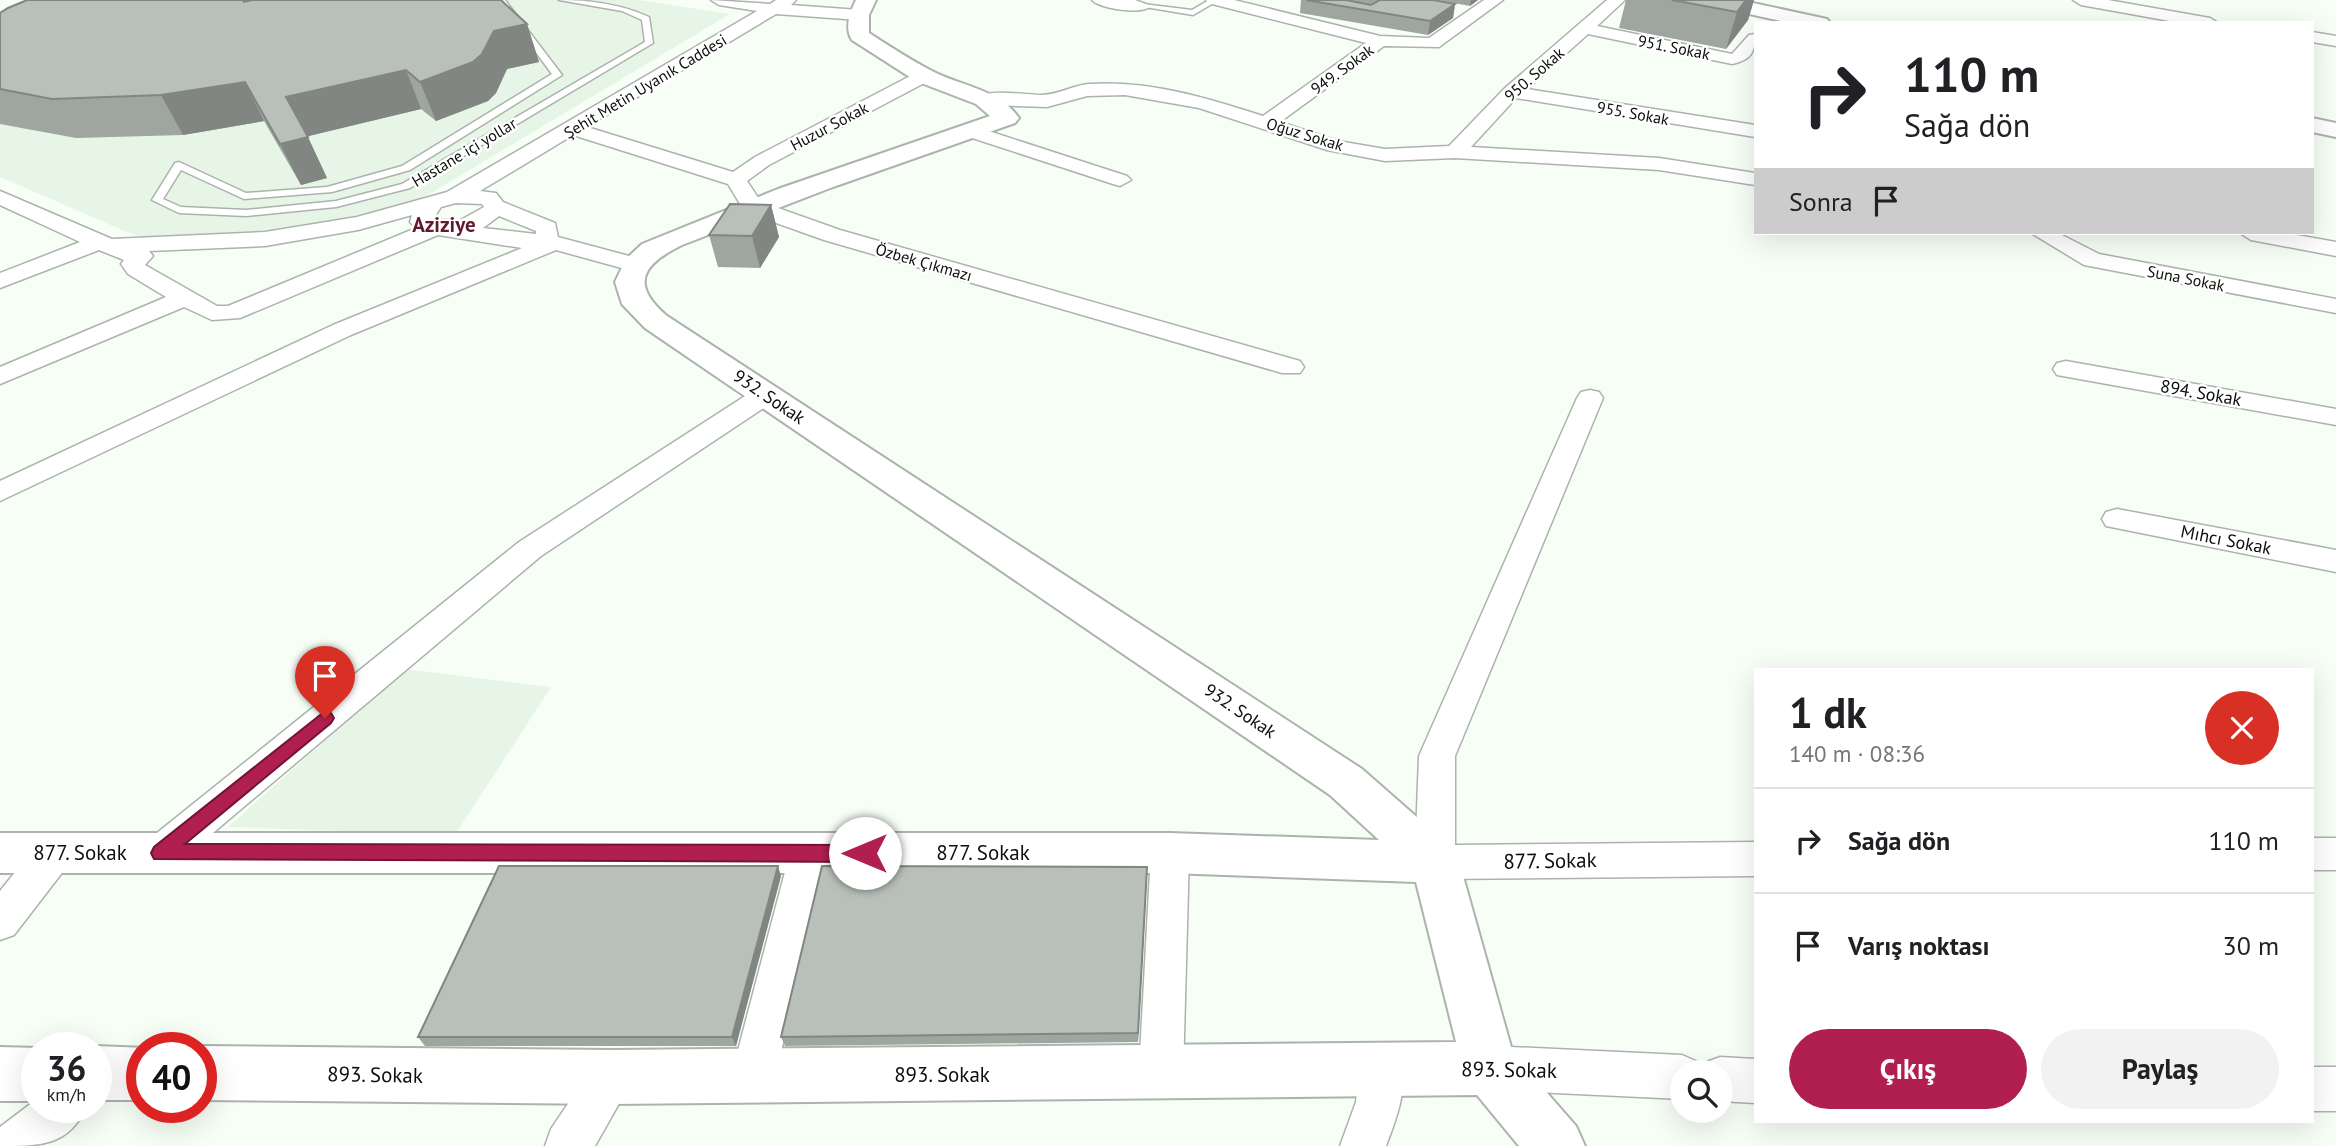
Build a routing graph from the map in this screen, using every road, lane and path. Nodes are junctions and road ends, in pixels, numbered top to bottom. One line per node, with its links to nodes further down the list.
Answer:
1 (501, 0): 2 (lane, Hastane içi yollar)
2 (563, 0)
3 (719, 0): 11 (street)
4 (1100, 0): 12 (street)
5 (1213, 0): 12 (lane); 22 (street)
6 (1494, 0): 15 (street, 949. Sokak)
7 (1618, 0): 20 (street, 950. Sokak)
8 (2081, 0): 18 (street)
9 (2183, 0): 19 (street)
10 (1725, 1): 16 (street)
11 (780, 4): 13 (street); 32 (street, Şehit Metin Uyanık Caddesi)
12 (1143, 6)
13 (862, 8): 25 (street)
14 (1451, 10): 15 (street)
15 (1476, 15): 22 (street, 949. Sokak)
16 (1773, 18): 17 (street)
17 (1802, 21)
18 (2194, 21)
19 (2198, 21)
20 (1586, 29): 23 (street, 951. Sokak); 26 (street, 950. Sokak)
21 (2314, 37): 24 (street)
22 (1380, 41): 30 (street, 949. Sokak)
23 (1754, 41)
24 (2336, 41)
25 (924, 76): 28 (street); 41 (street, Huzur Sokak)
26 (1512, 92): 29 (street, 955. Sokak); 36 (street, 950. Sokak)
27 (1047, 101): 28 (street, Oğuz Sokak); 28 (street); 30 (street, Oğuz Sokak)
28 (996, 108): 34 (street)
29 (1678, 121): 35 (street, 955. Sokak); 38 (street)
30 (1268, 122): 36 (street, Oğuz Sokak)
31 (2314, 125): 33 (street)
32 (574, 130): 37 (street, Şehit Metin Uyanık Caddesi); 41 (street, Özbek Çıkmazı)
33 (2336, 130)
34 (970, 131): 40 (street); 41 (street)
35 (1754, 131)
36 (1455, 152): 38 (street, Oğuz Sokak)
37 (519, 161): 43 (street, Şehit Metin Uyanık Caddesi); 44 (street, Şehit Metin Uyanık Caddesi)
38 (1659, 164): 39 (street, Oğuz Sokak)
39 (1754, 179)
40 (1120, 180)
41 (744, 193): 56 (street); 60 (street, Özbek Çıkmazı)
42 (0, 197): 45 (street)
43 (455, 197): 44 (street); 47 (street)
44 (494, 204): 47 (street); 50 (street)
45 (25, 208): 46 (street); 52 (street)
46 (0, 217)
47 (435, 222): 50 (street); 51 (street); 52 (street); 55 (street)
48 (2046, 235): 59 (street, Suna Sokak)
49 (2262, 235): 53 (street)
50 (550, 242): 56 (street); 66 (street)
51 (313, 243): 54 (street); 55 (street)
52 (105, 244): 54 (street); 57 (street)
53 (2336, 249)
54 (141, 256): 58 (street)
55 (352, 264): 58 (street)
56 (636, 265): 63 (street, 932. Sokak)
57 (0, 281)
58 (186, 297): 62 (street)
59 (2336, 306)
60 (1291, 367)
61 (2066, 369): 65 (street, 894. Sokak)
62 (0, 376)
63 (765, 395): 71 (street); 77 (street, 932. Sokak)
64 (1590, 398): 77 (street)
65 (2336, 417)
66 (0, 492)
67 (2117, 519): 68 (street, Mıhcı Sokak)
68 (2336, 561)
69 (0, 853): 70 (street, 877. Sokak)
70 (54, 853): 71 (street, 877. Sokak); 78 (street)
71 (161, 853): 72 (street, 877. Sokak)
72 (809, 853): 73 (street, 877. Sokak); 87 (street)
73 (1170, 853): 77 (street, 877. Sokak); 82 (street)
74 (2314, 854): 75 (street)
75 (2336, 854)
76 (1754, 859): 77 (street, 877. Sokak)
77 (1435, 862): 79 (street)
78 (0, 922)
79 (1490, 1068): 80 (street, 893. Sokak); 85 (street, 893. Sokak); 96 (street)
80 (1381, 1071): 82 (street, 893. Sokak); 95 (street)
81 (217, 1073): 86 (street, 893. Sokak)
82 (1161, 1073): 87 (street, 893. Sokak)
83 (0, 1074): 84 (street)
84 (21, 1074)
85 (1670, 1076)
86 (612, 1077): 87 (street, 893. Sokak); 94 (street)
87 (753, 1077)
88 (1733, 1080): 89 (street)
89 (1754, 1081)
90 (2314, 1088): 91 (street)
91 (2336, 1089)
92 (43, 1123): 93 (street)
93 (13, 1146)
94 (568, 1146)
95 (1363, 1146)
96 (1556, 1146)

